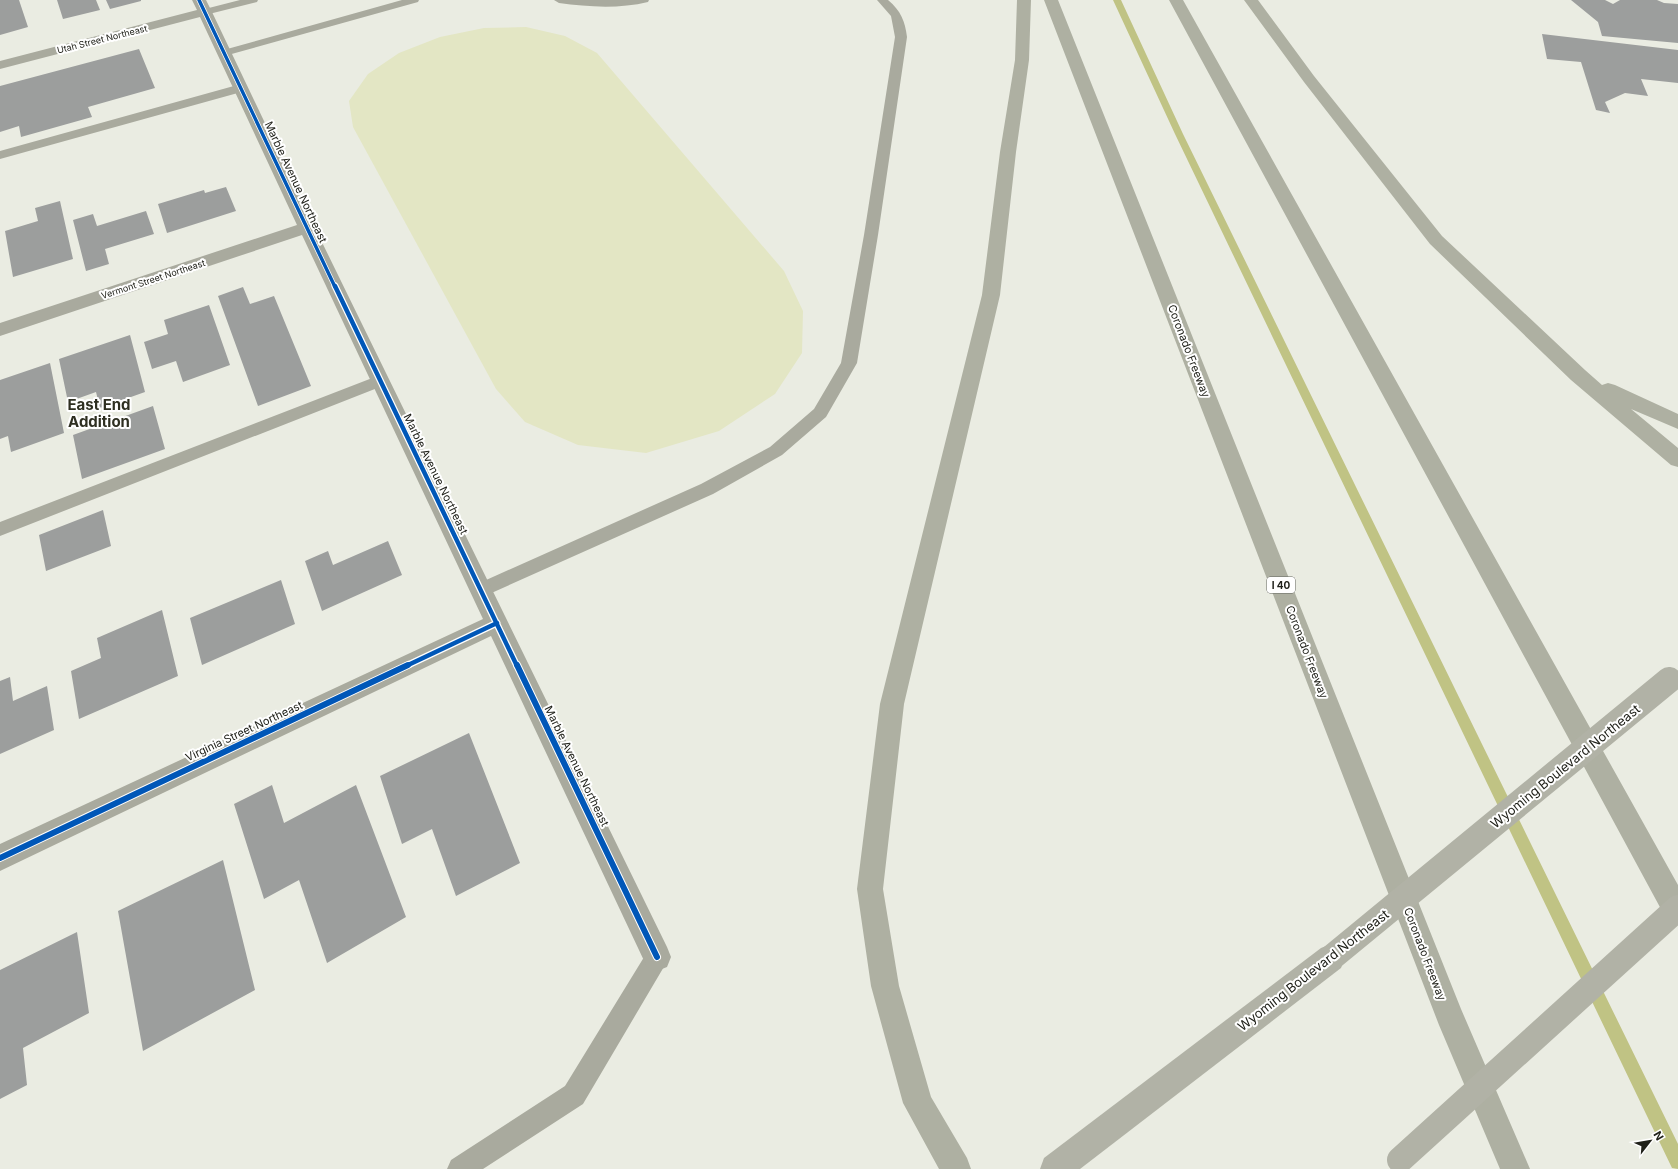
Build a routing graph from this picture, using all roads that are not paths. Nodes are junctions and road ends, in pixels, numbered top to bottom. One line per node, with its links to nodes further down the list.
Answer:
1 (253, 0): 10 (lane)
2 (414, 0): 11 (lane)
3 (559, 0): 4 (lane)
4 (644, 0)
5 (882, 0): 22 (lane)
6 (1024, 0): 31 (highway)
7 (1052, 0): 33 (highway, Coronado Freeway / I 40)
8 (1176, 0): 27 (highway)
9 (1250, 0): 17 (highway)
10 (202, 6): 11 (street, Marble Avenue Northeast); 12 (street, Utah Street Northeast)
11 (224, 53): 13 (street, Marble Avenue Northeast)
12 (0, 65)
13 (241, 88): 14 (lane); 15 (street, Marble Avenue Northeast)
14 (0, 155)
15 (306, 228): 16 (street, Vermont Street Northeast); 18 (street, Marble Avenue Northeast)
16 (0, 330)
17 (1578, 375): 19 (highway); 20 (highway)
18 (380, 381): 21 (lane); 22 (street, Marble Avenue Northeast)
19 (1678, 422)
20 (1678, 460)
21 (0, 529)
22 (481, 590): 23 (street, Marble Avenue Northeast)
23 (497, 623): 25 (street, Virginia Street Northeast); 28 (street, Marble Avenue Northeast)
24 (1674, 676): 32 (main road, Wyoming Boulevard Northeast, bridge)
25 (0, 858)
26 (1678, 908): 29 (main road, bridge)
27 (1678, 912)
28 (657, 957): 30 (lane)
29 (1396, 1164)
30 (460, 1169)
31 (956, 1169)
32 (1055, 1169)
33 (1515, 1169)

